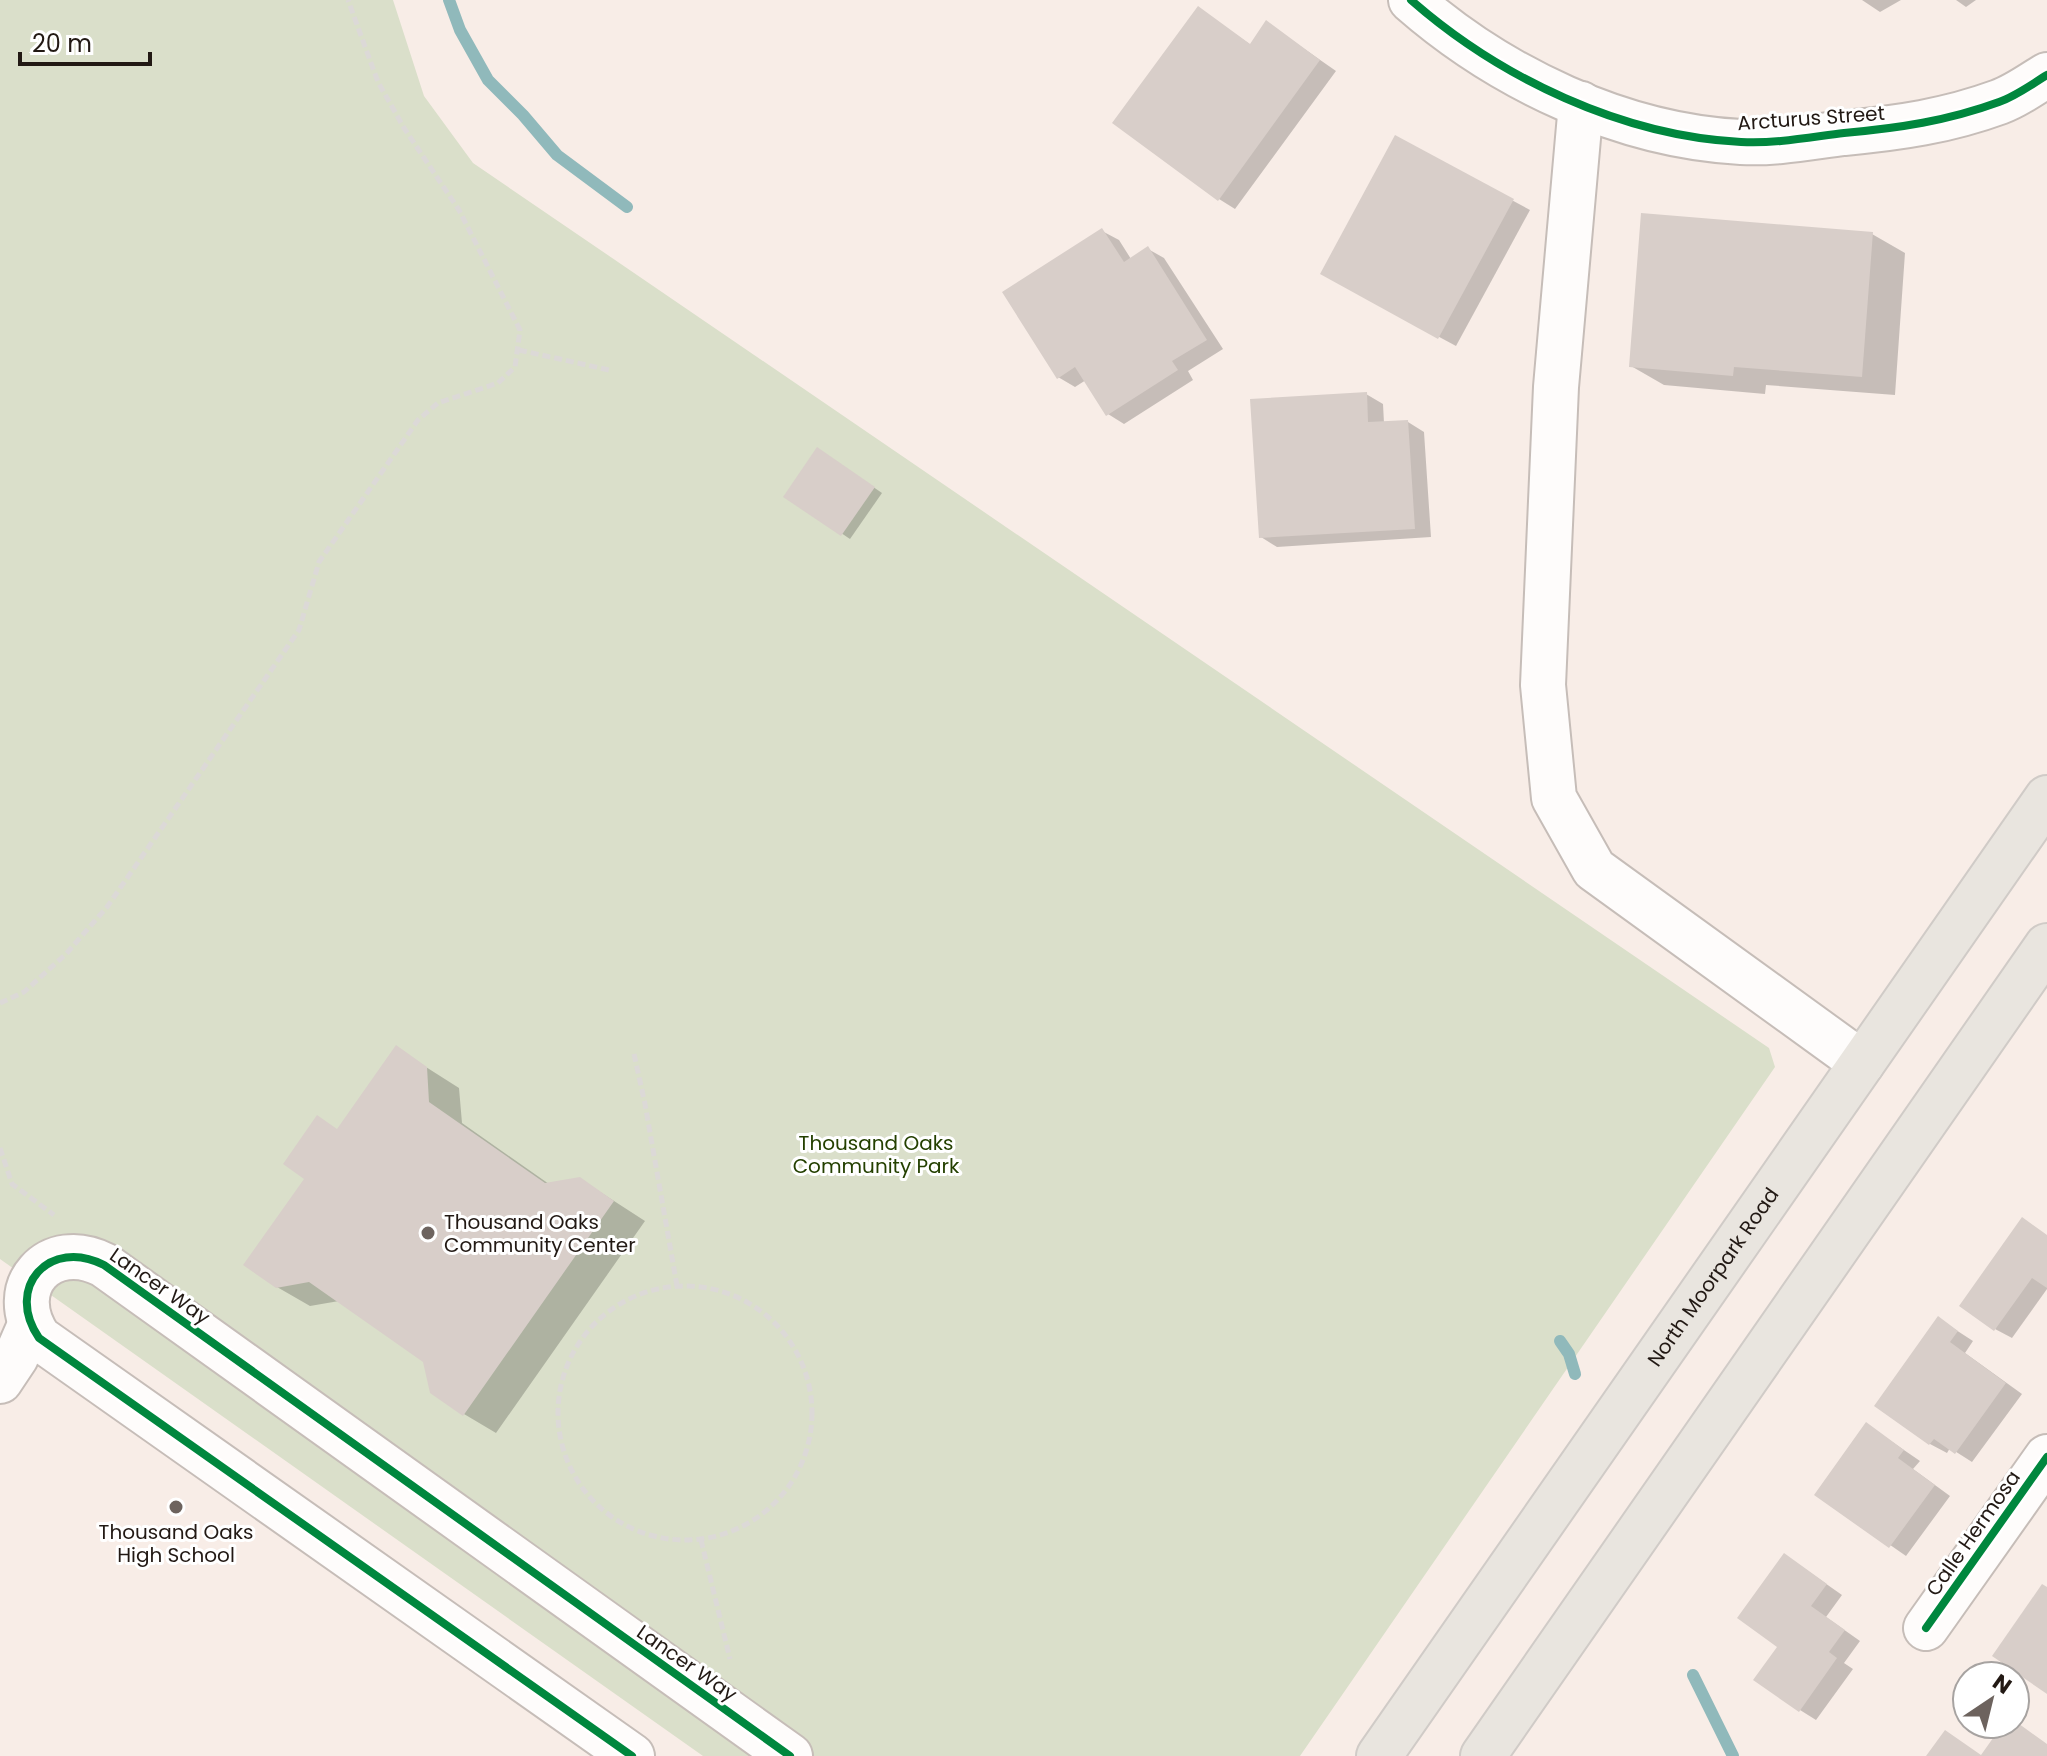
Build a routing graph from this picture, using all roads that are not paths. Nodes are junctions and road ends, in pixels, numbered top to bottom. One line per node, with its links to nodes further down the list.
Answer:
1 (1411, 0): 3 (street, Arcturus Street)
2 (2047, 75): 3 (street, Arcturus Street)
3 (1581, 104): 6 (street)
4 (2047, 798): 6 (main road, North Moorpark Road)
5 (2047, 946): 14 (main road)
6 (1862, 1063): 13 (main road, North Moorpark Road)
7 (30, 1325): 8 (street); 11 (street); 12 (street, Lancer Way)
8 (0, 1381)
9 (2047, 1457): 10 (street, Calle Hermosa)
10 (1926, 1628)
11 (632, 1756)
12 (790, 1756)
13 (1379, 1756)
14 (1483, 1756)

